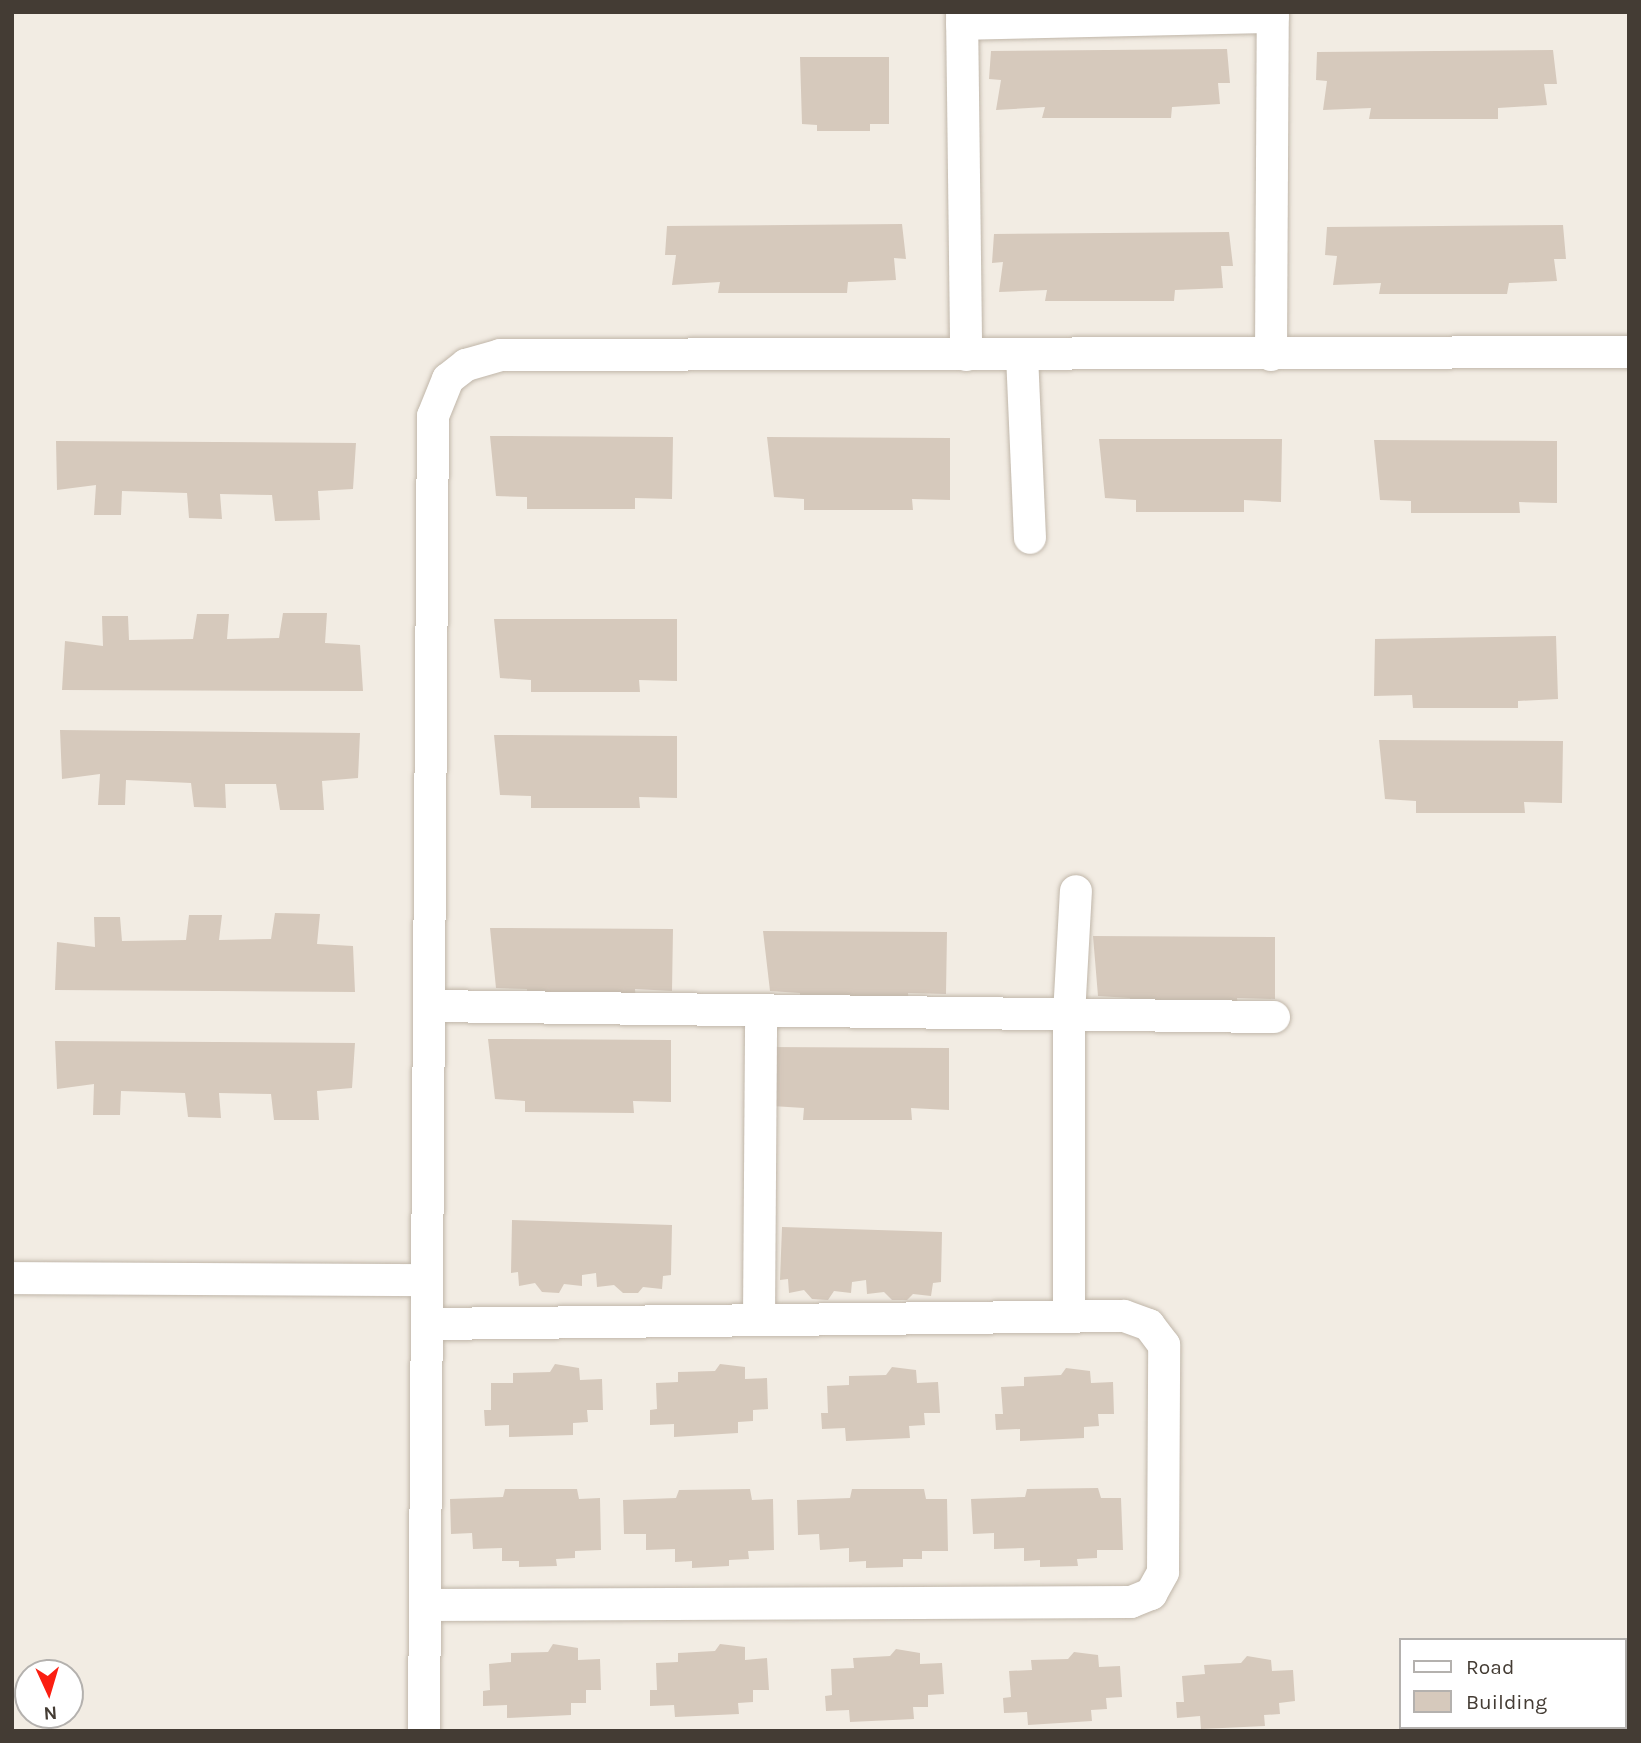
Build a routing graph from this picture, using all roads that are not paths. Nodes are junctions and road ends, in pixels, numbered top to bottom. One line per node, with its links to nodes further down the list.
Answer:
1 (1273, 15): 2 (street); 6 (street)
2 (962, 18): 4 (street)
3 (1629, 352): 6 (street)
4 (966, 355): 5 (street); 9 (street)
5 (1022, 355): 6 (street); 7 (street)
6 (1271, 355)
7 (1030, 538)
8 (1076, 891): 11 (street)
9 (429, 1006): 10 (street); 14 (street)
10 (761, 1011): 11 (street); 16 (street)
11 (1069, 1015): 12 (street); 15 (street)
12 (1274, 1017)
13 (12, 1278): 14 (street)
14 (427, 1280): 17 (street)
15 (1069, 1317): 16 (street); 18 (street)
16 (759, 1320): 17 (street)
17 (427, 1324): 18 (street)
18 (425, 1605): 19 (street)
19 (424, 1731)

